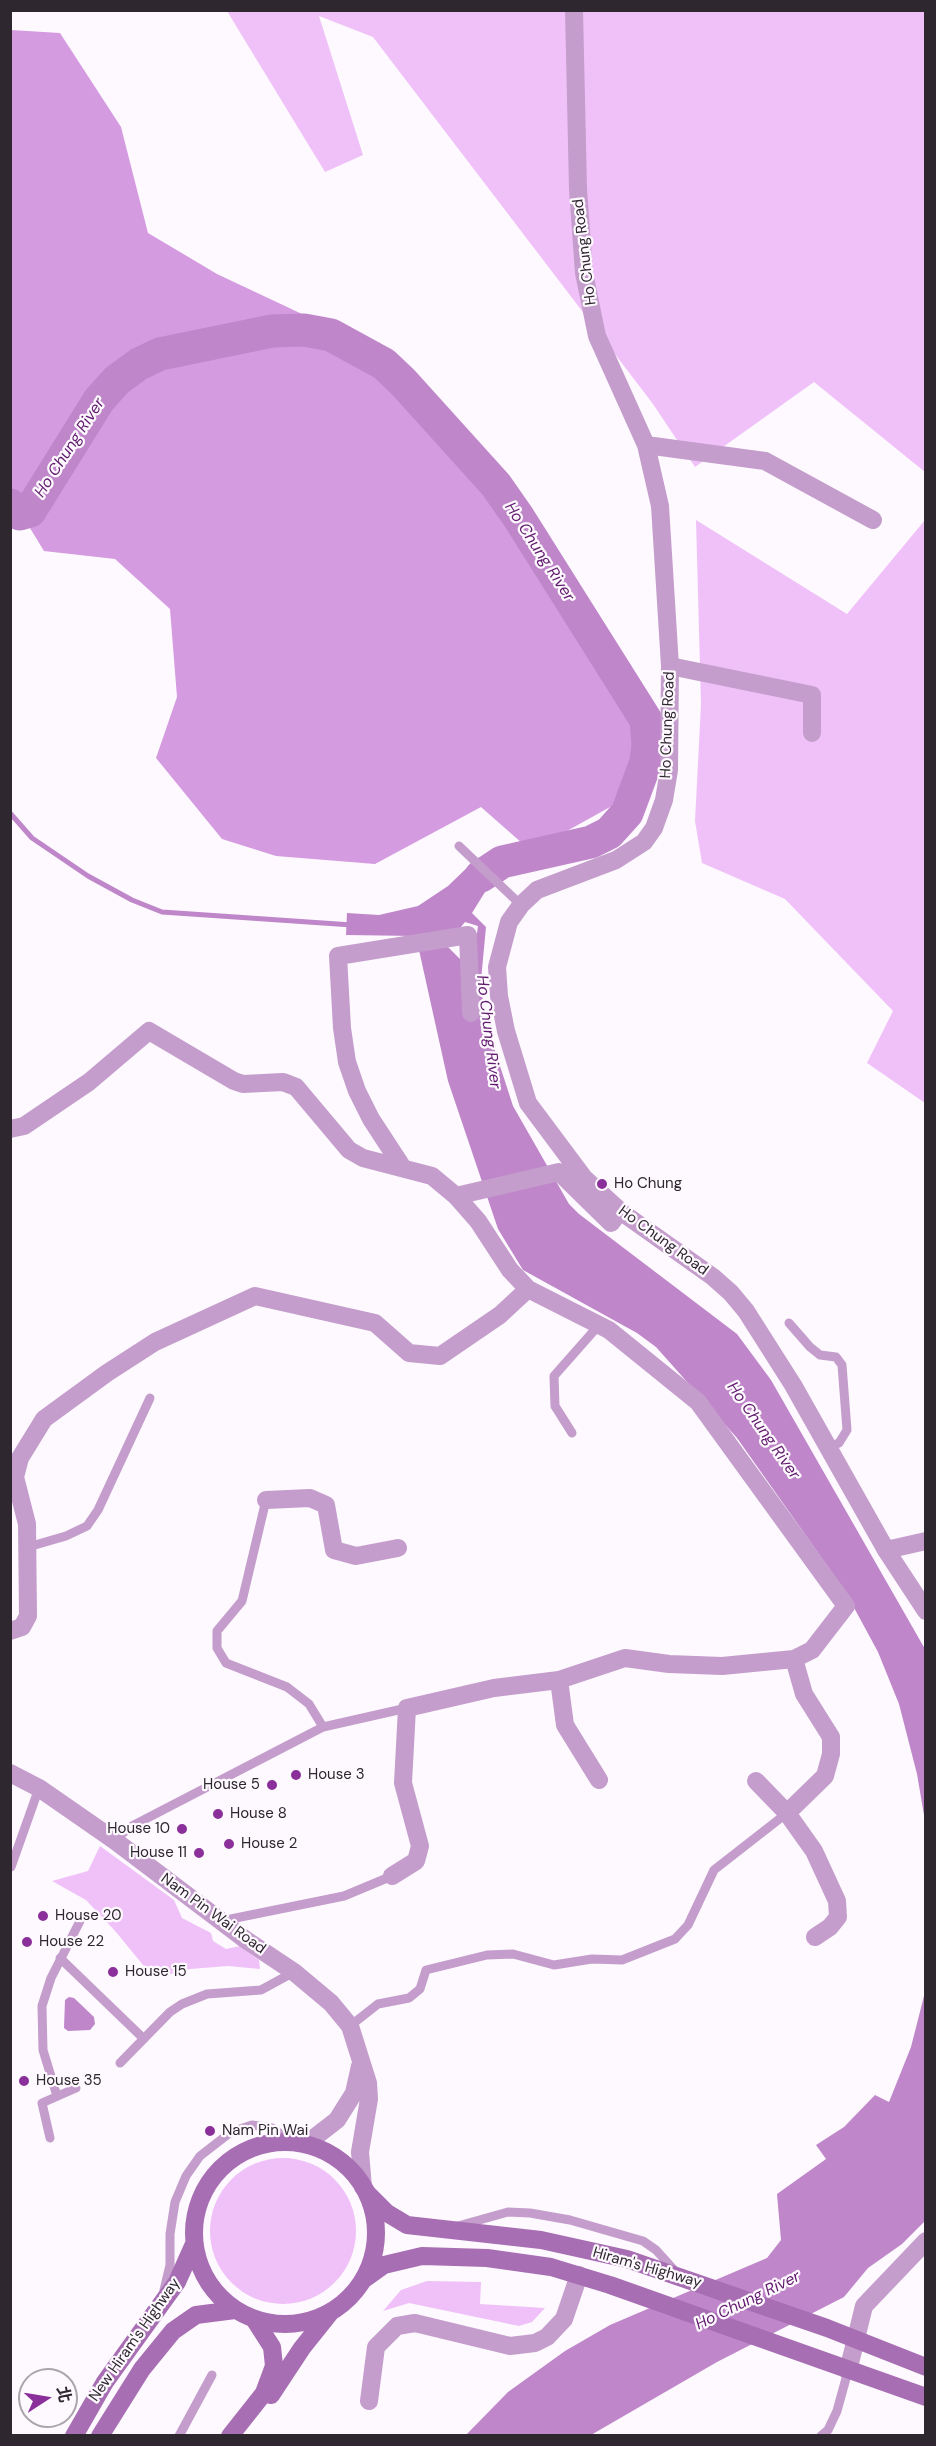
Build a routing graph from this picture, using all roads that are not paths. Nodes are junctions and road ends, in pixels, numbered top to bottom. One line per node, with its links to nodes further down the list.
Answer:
1 (574, 10): 2 (street, Ho Chung Road)
2 (646, 445): 3 (street); 4 (street, Ho Chung Road)
3 (873, 520)
4 (670, 666): 5 (street); 7 (street, Ho Chung Road)
5 (812, 733)
6 (459, 846): 7 (lane)
7 (521, 904): 12 (street, Ho Chung Road)
8 (471, 1013): 10 (street)
9 (10, 1129): 10 (street)
10 (403, 1168): 11 (street)
11 (465, 1194): 12 (street); 13 (street)
12 (620, 1211): 18 (street, Ho Chung Road)
13 (528, 1289): 15 (street); 21 (street)
14 (789, 1323): 18 (lane)
15 (599, 1325): 17 (lane); 26 (street)
16 (150, 1398): 21 (lane)
17 (572, 1433)
18 (828, 1448): 23 (street, Ho Chung Road)
19 (266, 1500): 22 (street); 29 (lane)
20 (926, 1541): 23 (street)
21 (28, 1547): 25 (street)
22 (398, 1548)
23 (886, 1550): 24 (street, Ho Chung Road)
24 (926, 1611)
25 (10, 1631)
26 (794, 1659): 27 (street); 34 (street)
27 (559, 1680): 28 (street); 31 (street)
28 (407, 1708): 29 (lane); 37 (street)
29 (323, 1727): 35 (lane)
30 (10, 1773): 33 (street, Nam Pin Wai Road)
31 (599, 1780)
32 (756, 1781): 34 (street)
33 (39, 1788): 35 (street, Nam Pin Wai Road); 36 (lane)
34 (787, 1814): 40 (street); 43 (lane)
35 (114, 1840): 39 (street, Nam Pin Wai Road)
36 (11, 1867)
37 (392, 1876): 39 (lane)
38 (80, 1921): 41 (lane)
39 (220, 1921): 42 (street, Nam Pin Wai Road)
40 (815, 1937)
41 (60, 1958): 44 (lane); 48 (lane)
42 (294, 1972): 43 (street, Nam Pin Wai Road); 44 (lane)
43 (350, 2026): 45 (street, Nam Pin Wai Road)
44 (144, 2039): 46 (lane)
45 (362, 2059): 50 (street); 51 (street, Nam Pin Wai Road)
46 (120, 2063)
47 (76, 2088): 48 (lane)
48 (57, 2096): 49 (lane)
49 (50, 2138)
50 (299, 2143): 51 (main road); 54 (main road); 60 (lane)
51 (365, 2190): 52 (main road, Hiram's Highway); 57 (main road)
52 (447, 2230): 56 (main road, Hiram's Highway); 56 (lane)
53 (926, 2241): 62 (street)
54 (194, 2244): 58 (main road); 60 (main road, New Hiram's Highway)
55 (579, 2274): 57 (main road, Hiram's Highway); 64 (main road, Hiram's Highway); 67 (street)
56 (681, 2276): 62 (main road, Hiram's Highway)
57 (363, 2280): 59 (main road)
58 (235, 2310): 61 (main road); 70 (main road, New Hiram's Highway)
59 (331, 2312): 61 (main road); 68 (main road)
60 (156, 2313): 69 (main road, New Hiram's Highway)
61 (254, 2319): 68 (main road)
62 (855, 2339): 63 (main road, Hiram's Highway); 64 (street)
63 (926, 2367)
64 (848, 2371): 66 (main road, Hiram's Highway); 73 (lane)
65 (212, 2375): 71 (lane)
66 (926, 2397)
67 (369, 2401)
68 (248, 2416): 72 (main road)
69 (74, 2436)
70 (100, 2436)
71 (179, 2436)
72 (230, 2436)
73 (821, 2436)

